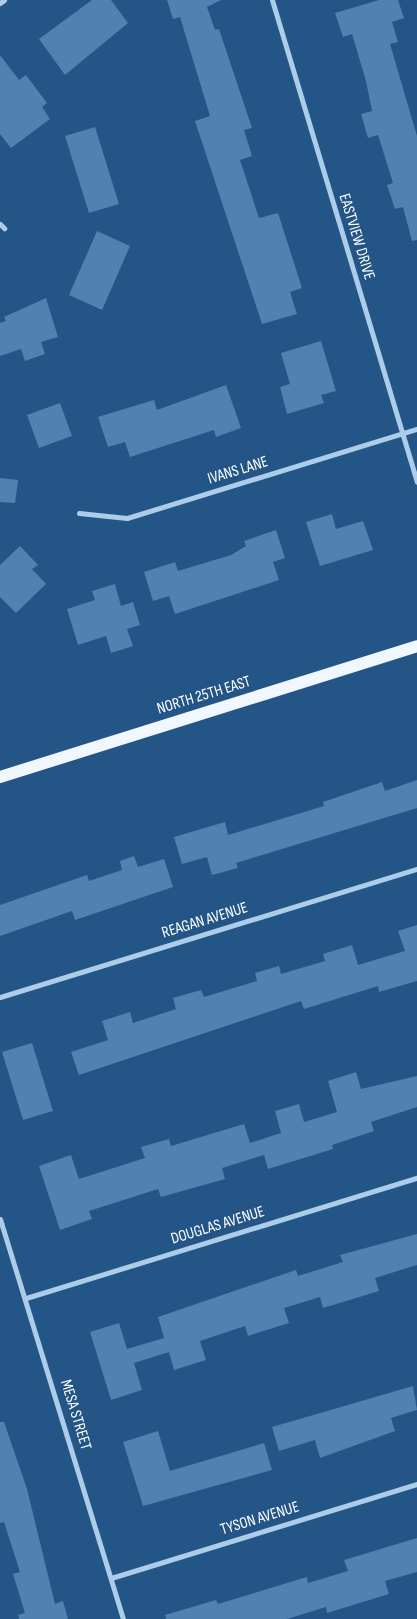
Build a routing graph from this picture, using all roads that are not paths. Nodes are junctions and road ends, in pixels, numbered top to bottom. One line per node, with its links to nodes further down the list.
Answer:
1 (4, 0): 3 (street)
2 (272, 0): 5 (street, EASTVIEW DRIVE)
3 (0, 3)
4 (417, 429): 5 (street, IVANS LANE)
5 (403, 433): 6 (street, EASTVIEW DRIVE); 7 (street, IVANS LANE)
6 (417, 482)
7 (79, 513)
8 (417, 646): 9 (main road, NORTH 25TH EAST)
9 (0, 777)
10 (417, 869): 11 (street, REAGAN AVENUE)
11 (0, 997)
12 (417, 1178): 14 (street, DOUGLAS AVENUE)
13 (0, 1219): 14 (street, MESA STREET)
14 (26, 1298): 16 (street, MESA STREET)
15 (417, 1484): 16 (street, TYSON AVENUE)
16 (111, 1578): 17 (street, MESA STREET)
17 (123, 1619)

